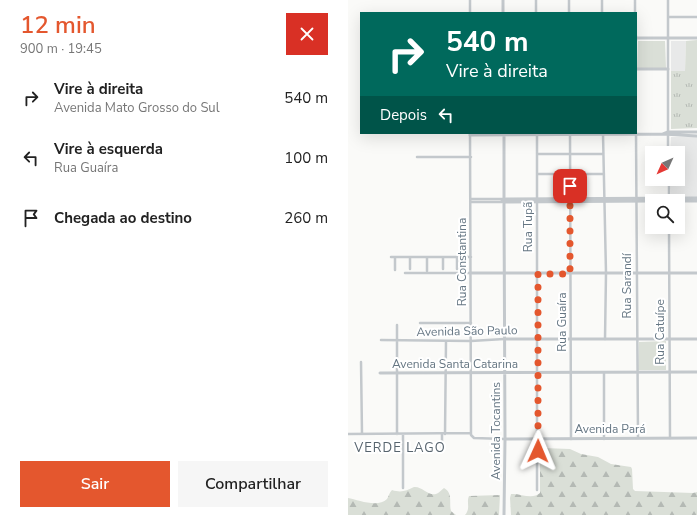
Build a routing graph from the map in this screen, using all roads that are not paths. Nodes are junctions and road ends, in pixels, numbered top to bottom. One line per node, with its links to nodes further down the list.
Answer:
1 (470, 0): 8 (street)
2 (503, 0): 9 (street)
3 (536, 0): 10 (street)
4 (569, 0): 11 (street)
5 (602, 0): 12 (street)
6 (635, 0): 13 (street)
7 (668, 0): 14 (street)
8 (470, 12)
9 (503, 12)
10 (536, 12)
11 (569, 12)
12 (602, 12)
13 (636, 12)
14 (668, 17): 15 (street); 17 (street)
15 (697, 17)
16 (637, 38): 17 (street)
17 (669, 38): 18 (street); 20 (street)
18 (697, 38)
19 (637, 69): 20 (street)
20 (668, 69): 22 (street)
21 (697, 132): 22 (street)
22 (668, 133): 28 (street); 29 (street); 30 (street)
23 (470, 134): 24 (street); 35 (street, Rua Constantina)
24 (504, 134): 25 (street); 40 (street, Avenida Tocantins)
25 (537, 134): 26 (street); 31 (street, Rua Tupã)
26 (570, 134): 27 (street); 32 (street, Rua Guaíra)
27 (603, 134): 28 (street); 33 (street)
28 (636, 134): 44 (street, Rua Sarandí)
29 (697, 136)
30 (668, 146)
31 (537, 154): 32 (street); 36 (street, Rua Tupã)
32 (570, 154): 33 (street); 37 (street, Rua Guaíra)
33 (603, 154): 38 (street)
34 (417, 157): 35 (street)
35 (470, 157): 39 (street, Rua Constantina)
36 (537, 174): 37 (street); 41 (street, Rua Tupã)
37 (570, 174): 38 (street); 42 (street, Rua Guaíra)
38 (604, 174): 43 (street)
39 (471, 200): 40 (street); 57 (street, Rua Constantina)
40 (504, 200): 41 (street); 69 (street, Avenida Tocantins)
41 (537, 200): 42 (street); 70 (street, Rua Tupã)
42 (570, 200): 43 (street); 71 (street, Rua Guaíra)
43 (605, 200): 44 (street); 65 (street)
44 (636, 200): 45 (street); 48 (street); 66 (street, Rua Sarandí)
45 (645, 200)
46 (685, 200): 47 (street)
47 (697, 200): 49 (street)
48 (645, 201)
49 (685, 201)
50 (669, 234): 67 (street, Rua Catuípe)
51 (391, 257): 52 (street)
52 (395, 257): 53 (street); 61 (street)
53 (410, 257): 54 (street); 58 (street)
54 (427, 257): 55 (street); 62 (street)
55 (442, 257): 56 (street); 59 (street)
56 (457, 257): 57 (street); 60 (street)
57 (472, 257): 64 (street, Rua Constantina)
58 (410, 269)
59 (443, 269)
60 (457, 269)
61 (395, 270)
62 (427, 271)
63 (405, 273): 64 (street)
64 (471, 273): 69 (street); 73 (street, Rua Constantina)
65 (606, 273): 66 (street); 71 (street); 78 (street)
66 (636, 273): 67 (street); 79 (street, Rua Sarandí)
67 (670, 273): 68 (street); 80 (street, Rua Catuípe)
68 (697, 273)
69 (505, 274): 70 (street); 75 (street, Avenida Tocantins)
70 (538, 274): 71 (street); 76 (street, Rua Tupã)
71 (570, 274): 77 (street, Rua Guaíra)
72 (420, 323): 73 (street)
73 (471, 323): 85 (street, Rua Constantina)
74 (397, 325): 83 (street)
75 (504, 339): 76 (street, Avenida São Paulo); 85 (street, Avenida São Paulo); 87 (street, Avenida Tocantins)
76 (538, 339): 77 (street, Avenida São Paulo); 88 (street, Rua Tupã)
77 (571, 339): 78 (street, Avenida São Paulo); 89 (street, Rua Guaíra)
78 (605, 339): 79 (street, Avenida São Paulo)
79 (637, 339): 80 (street, Avenida São Paulo); 90 (street, Rua Sarandí)
80 (669, 339): 81 (street, Avenida São Paulo); 91 (street, Rua Catuípe)
81 (697, 339)
82 (381, 340): 83 (street, Avenida São Paulo)
83 (397, 340): 84 (street, Avenida São Paulo); 94 (street)
84 (446, 340): 85 (street, Avenida São Paulo); 95 (street)
85 (472, 341): 96 (street, Rua Constantina)
86 (361, 362): 100 (street)
87 (505, 372): 88 (street, Avenida Santa Catarina); 96 (street, Avenida Santa Catarina); 108 (street, Avenida Tocantins)
88 (538, 372): 89 (street, Avenida Santa Catarina); 104 (street, Rua Tupã)
89 (571, 372): 97 (street, Avenida Santa Catarina); 109 (street, Rua Guaíra)
90 (637, 372): 91 (street, Avenida Santa Catarina); 97 (street, Avenida Santa Catarina); 105 (street, Rua Sarandí)
91 (669, 372): 92 (street, Avenida Santa Catarina); 106 (street, Rua Catuípe)
92 (697, 372)
93 (380, 373): 94 (street, Avenida Santa Catarina)
94 (397, 373): 95 (street, Avenida Santa Catarina); 101 (street)
95 (447, 373): 96 (street, Avenida Santa Catarina); 103 (street)
96 (471, 373): 98 (street, Rua Constantina)
97 (604, 373): 110 (street)
98 (471, 433): 103 (street); 108 (street, Avenida Pará)
99 (348, 434): 100 (street)
100 (362, 434): 101 (street)
101 (397, 434): 102 (street)
102 (403, 434): 103 (street); 112 (street)
103 (444, 434): 111 (street)
104 (538, 438): 108 (street, Avenida Pará); 109 (street, Avenida Pará); 113 (street, Rua Tupã)
105 (638, 438): 106 (street, Avenida Pará); 110 (street, Avenida Pará)
106 (670, 438): 107 (street, Avenida Pará)
107 (697, 438)
108 (505, 439): 114 (street, Avenida Tocantins)
109 (571, 439): 110 (street, Avenida Pará)
110 (604, 439)
111 (442, 451)
112 (403, 488)
113 (537, 490)
114 (504, 515)

